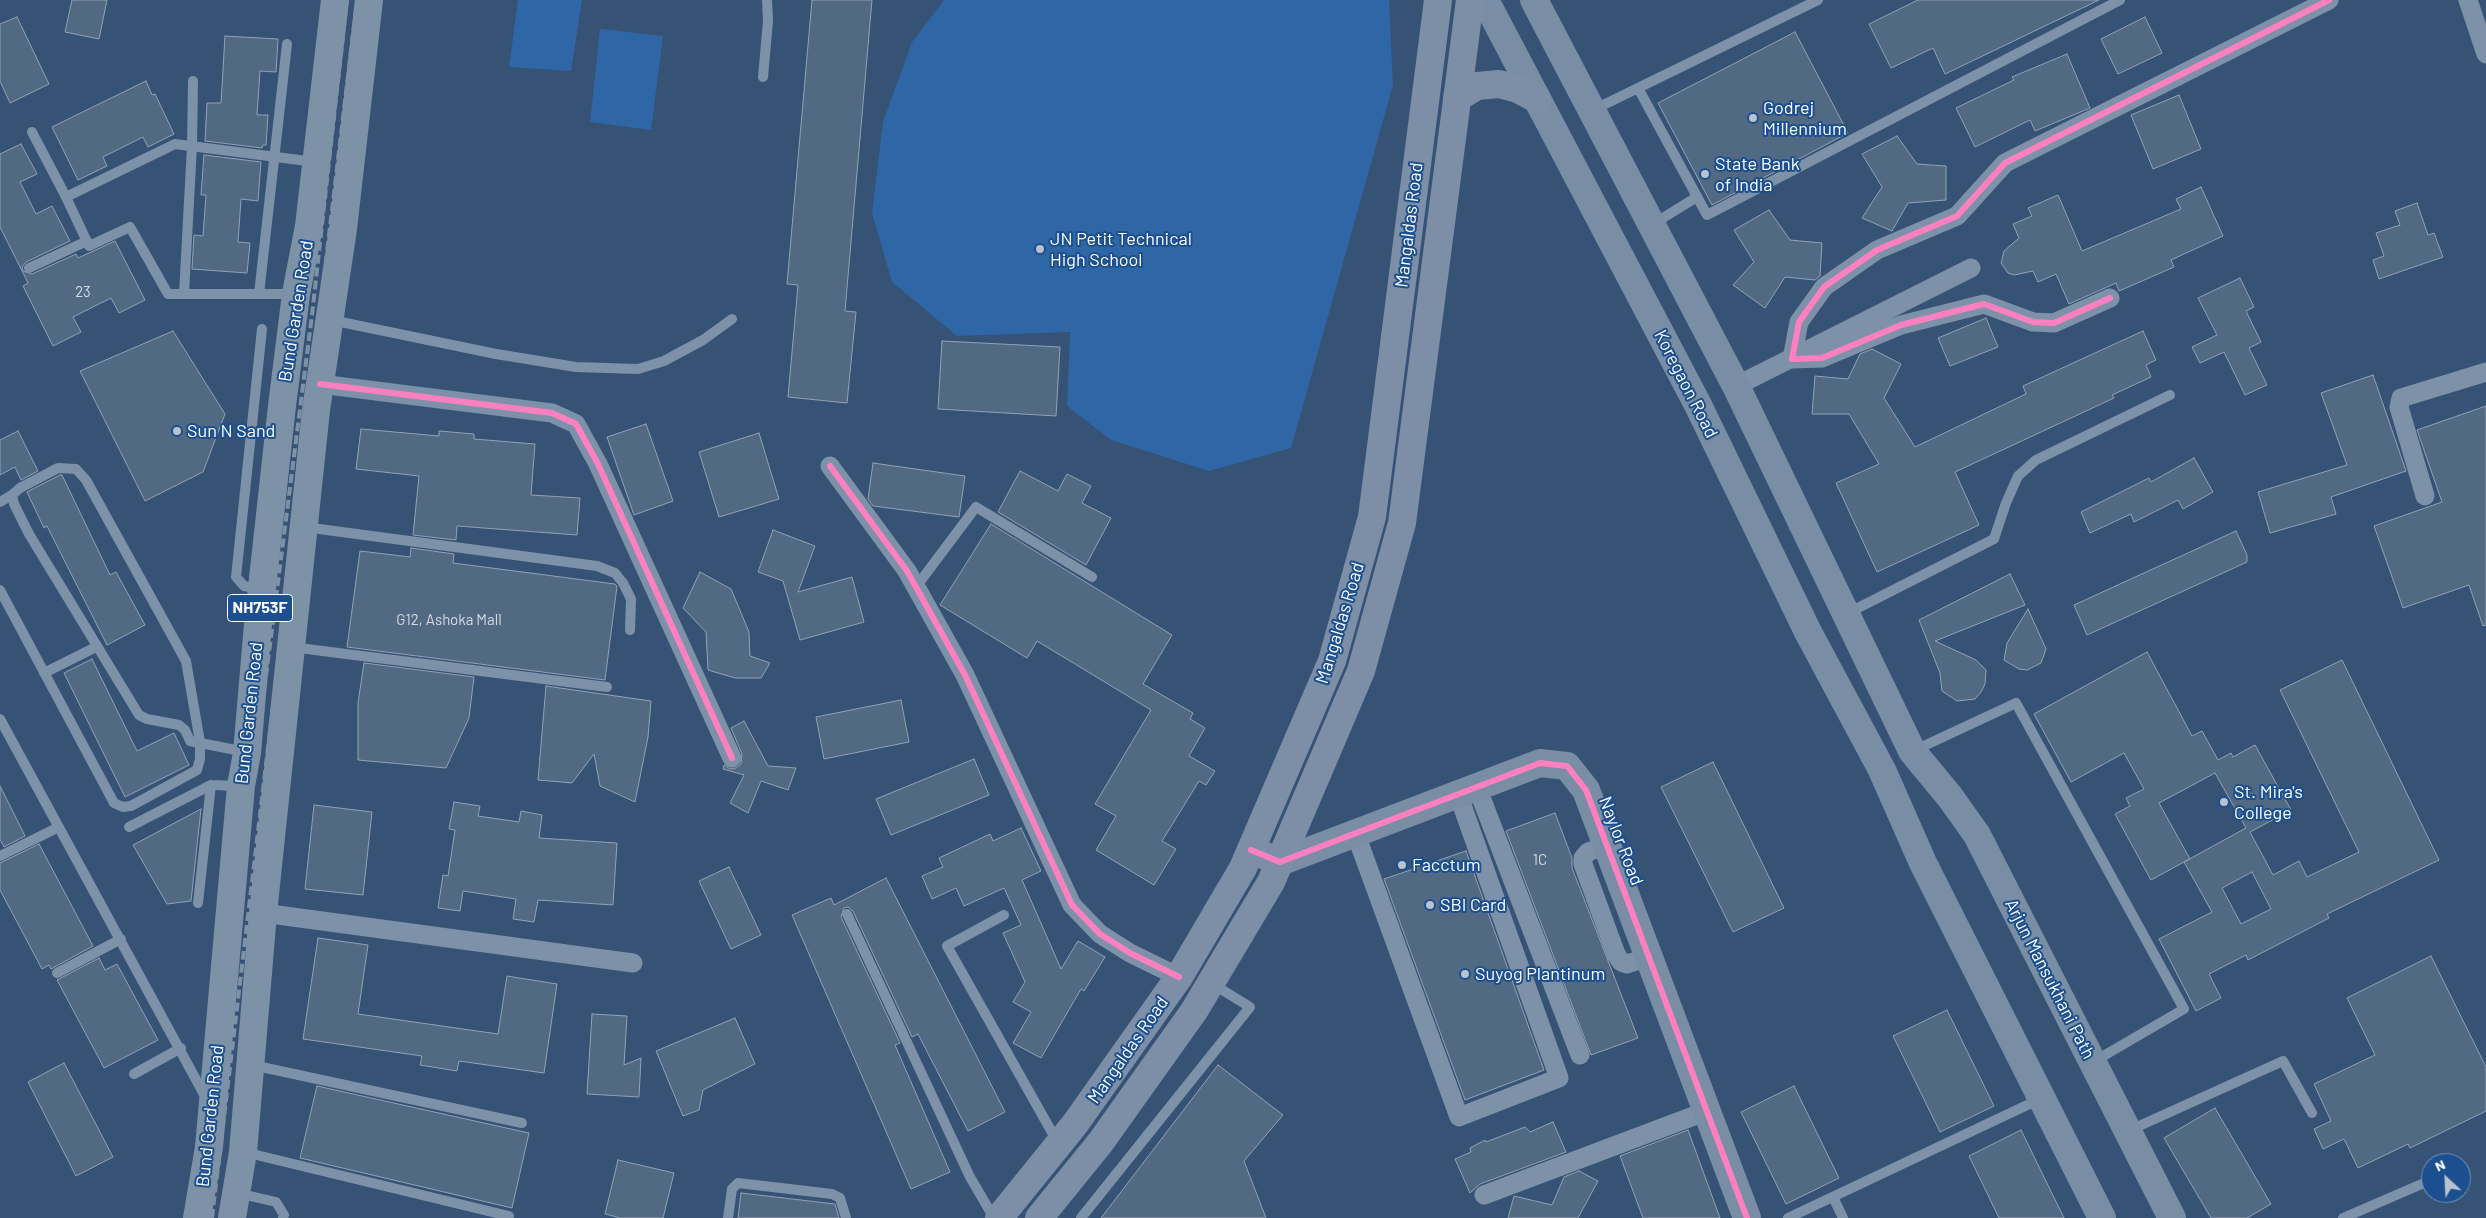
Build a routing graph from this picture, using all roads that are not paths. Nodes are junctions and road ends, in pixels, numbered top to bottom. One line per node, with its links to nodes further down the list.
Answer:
1 (335, 0): 23 (highway, Bund Garden Road / NH753F)
2 (369, 0): 34 (highway, Bund Garden Road / NH753F)
3 (767, 0): 14 (lane)
4 (1438, 0): 68 (main road, Mangaldas Road)
5 (1470, 0): 17 (main road, Mangaldas Road)
6 (1485, 0): 18 (main road, Koregaon Road)
7 (1534, 0): 19 (main road)
8 (1818, 0): 16 (lane)
9 (2120, 0): 25 (lane)
10 (2329, 0): 37 (street)
11 (2468, 0): 13 (street)
12 (287, 44): 22 (lane)
13 (2486, 54)
14 (763, 77)
15 (193, 82): 21 (lane)
16 (1638, 88): 19 (lane); 25 (lane)
17 (1457, 98): 18 (main road); 70 (main road, Mangaldas Road)
18 (1537, 99): 85 (main road, Koregaon Road)
19 (1592, 110): 26 (main road)
20 (32, 132): 24 (lane)
21 (192, 146): 22 (lane); 24 (lane); 30 (lane)
22 (275, 157): 23 (lane); 31 (lane)
23 (316, 163): 32 (highway, Bund Garden Road / NH753F)
24 (66, 197): 27 (lane)
25 (1697, 197): 26 (lane)
26 (1652, 225): 40 (main road)
27 (87, 241): 28 (lane); 30 (lane)
28 (29, 268)
29 (1971, 268): 37 (street)
30 (184, 294): 31 (lane)
31 (259, 294): 32 (lane)
32 (296, 294): 49 (highway, Bund Garden Road / NH753F)
33 (2110, 298): 37 (street)
34 (330, 319): 35 (lane); 39 (highway, Bund Garden Road / NH753F)
35 (732, 319)
36 (262, 329): 49 (lane)
37 (1792, 359): 40 (street)
38 (2486, 372): 44 (street)
39 (320, 384): 46 (highway, Bund Garden Road / NH753F); 61 (street)
40 (1736, 386): 51 (main road)
41 (2170, 395): 51 (lane)
42 (830, 466): 48 (street)
43 (12, 495): 45 (lane); 53 (lane); 58 (lane)
44 (2425, 496)
45 (0, 502)
46 (303, 527): 52 (lane); 54 (highway, Bund Garden Road / NH753F)
47 (1092, 578): 48 (lane)
48 (916, 587): 78 (street)
49 (262, 589): 60 (highway, Bund Garden Road / NH753F)
50 (0, 590): 55 (lane)
51 (1847, 613): 59 (main road)
52 (630, 630)
53 (96, 647): 55 (lane); 58 (lane)
54 (290, 647): 56 (lane); 72 (highway, Bund Garden Road / NH753F)
55 (44, 673): 58 (lane)
56 (607, 687)
57 (0, 719): 65 (lane)
58 (200, 742): 60 (lane)
59 (1912, 751): 82 (main road, Arjun Mansukhani Path); 82 (lane)
60 (247, 753): 63 (highway, Bund Garden Road / NH753F)
61 (732, 758)
62 (211, 785): 63 (lane); 66 (lane); 71 (lane)
63 (240, 786): 86 (highway, Bund Garden Road / NH753F)
64 (1468, 790): 67 (main road, Naylor Road); 67 (street); 81 (street); 87 (main road, Naylor Road)
65 (59, 826): 69 (lane); 75 (lane)
66 (129, 827)
67 (1355, 832): 70 (main road, Naylor Road)
68 (1251, 850): 70 (main road); 78 (main road, Mangaldas Road)
69 (0, 856)
70 (1280, 862): 79 (main road, Mangaldas Road)
71 (198, 903)
72 (263, 913): 76 (street); 83 (highway, Bund Garden Road / NH753F)
73 (848, 914): 102 (lane)
74 (1004, 914): 91 (lane)
75 (121, 939): 77 (lane); 80 (lane)
76 (632, 962)
77 (57, 973)
78 (1179, 977): 91 (main road, Mangaldas Road)
79 (1210, 983): 104 (main road, Mangaldas Road); 105 (lane)
80 (181, 1048): 84 (lane); 86 (lane)
81 (1580, 1055)
82 (2093, 1062): 90 (main road, Arjun Mansukhani Path)
83 (251, 1065): 89 (lane); 92 (highway, Bund Garden Road / NH753F)
84 (134, 1074)
85 (2042, 1098): 95 (lane); 109 (main road)
86 (213, 1110): 98 (highway, Bund Garden Road / NH753F)
87 (1707, 1111): 94 (street); 106 (main road, Naylor Road)
88 (2312, 1113): 90 (lane)
89 (522, 1123)
90 (2128, 1131): 110 (main road, Arjun Mansukhani Path)
91 (1058, 1144): 103 (main road, Mangaldas Road)
92 (243, 1152): 96 (highway, Bund Garden Road / NH753F); 97 (lane)
93 (2421, 1184): 111 (lane)
94 (1484, 1195)
95 (1833, 1197): 107 (lane); 108 (lane)
96 (234, 1206): 99 (lane)
97 (509, 1216)
98 (198, 1218)
99 (283, 1218)
100 (728, 1218): 101 (lane)
101 (846, 1218)
102 (994, 1218)
103 (999, 1218)
104 (1039, 1218)
105 (1081, 1218)
106 (1747, 1218)
107 (1788, 1218)
108 (1843, 1218)
109 (2102, 1218)
110 (2172, 1218)
111 (2343, 1218)

